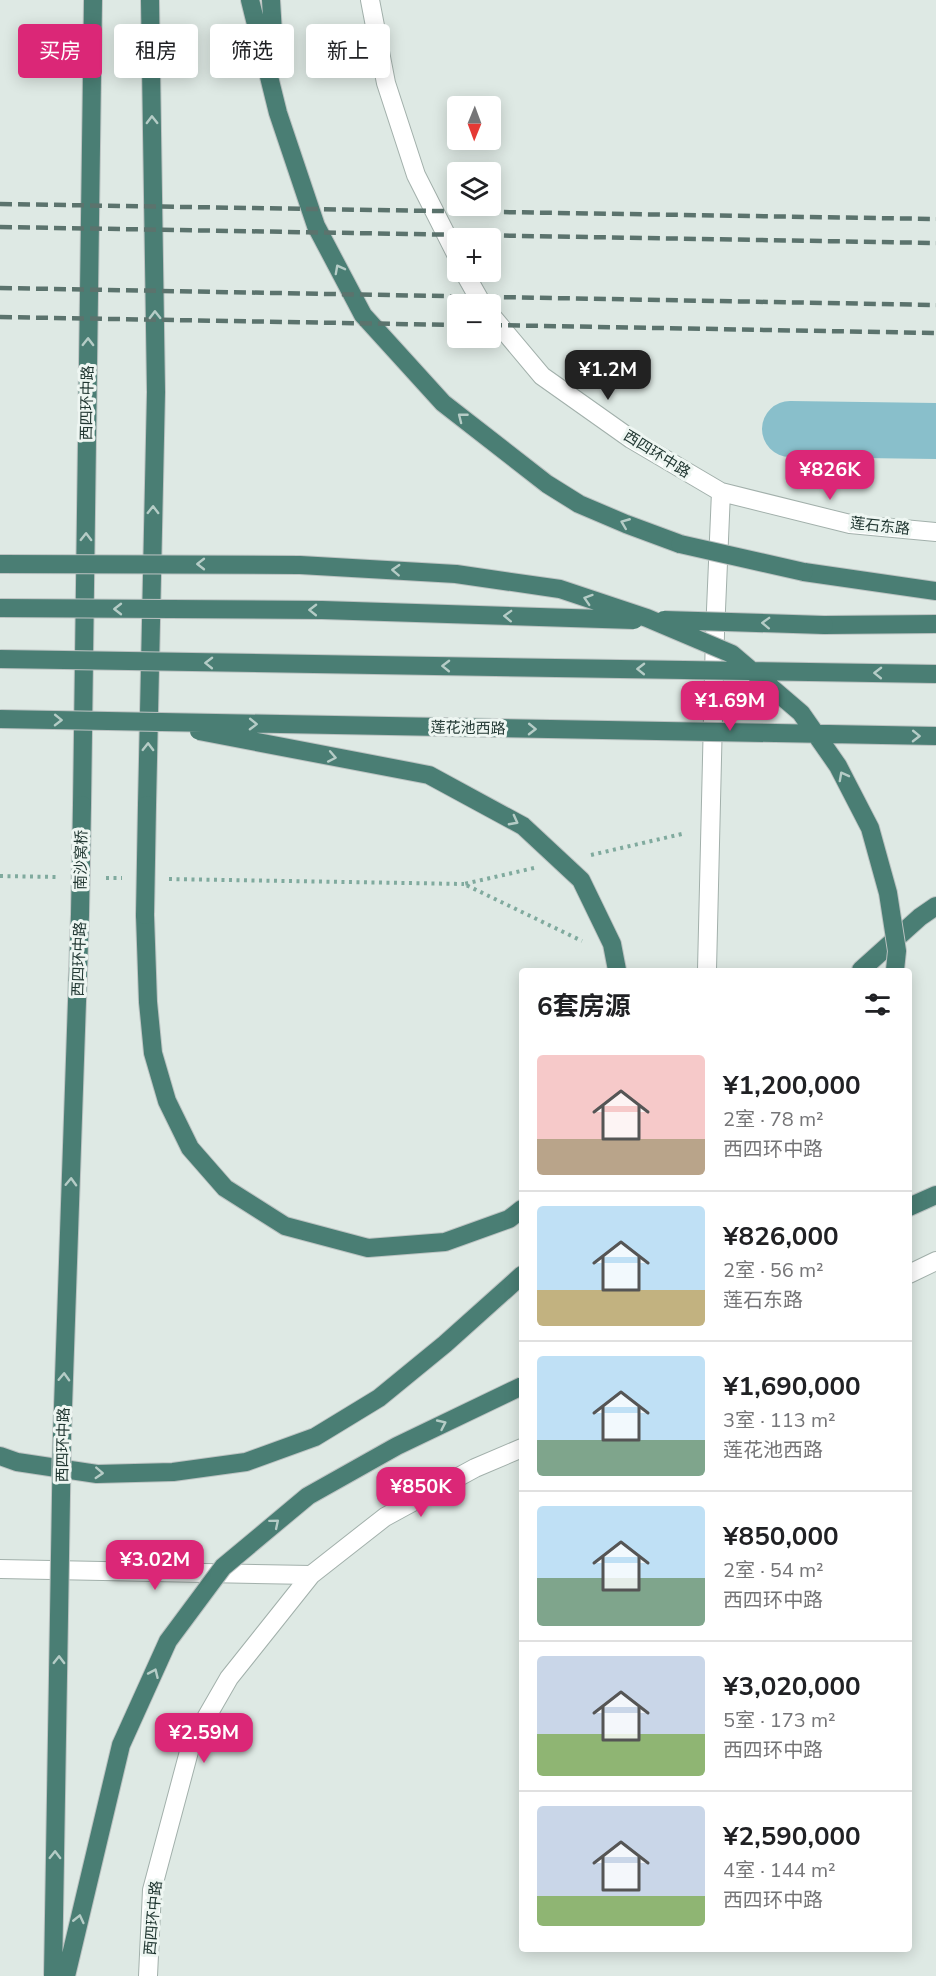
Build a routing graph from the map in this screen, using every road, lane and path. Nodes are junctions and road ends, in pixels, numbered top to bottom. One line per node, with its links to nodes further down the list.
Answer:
1 (93, 0): 20 (highway, 西四环中路, one-way to 1)
2 (150, 0): 35 (highway, one-way to 2, bridge)
3 (250, 0): 6 (highway)
4 (271, 0): 6 (highway)
5 (370, 0): 7 (street)
6 (278, 113): 12 (highway, one-way to 6, bridge)
7 (447, 236)
8 (501, 327): 9 (street, 西四环中路)
9 (720, 492): 10 (street, 莲石东路); 30 (street)
10 (936, 532)
11 (0, 564): 32 (highway, one-way to 11, bridge)
12 (936, 591)
13 (0, 608): 14 (highway, one-way to 13, bridge)
14 (936, 624)
15 (0, 659): 16 (highway, one-way to 15, bridge)
16 (936, 674)
17 (0, 719): 18 (highway, 莲花池西路, one-way to 18, bridge)
18 (151, 722): 19 (highway, 莲花池西路, one-way to 19, bridge); 29 (highway, one-way to 29, bridge)
19 (936, 736)
20 (82, 805): 28 (highway, 南沙窝桥, bridge)
21 (0, 876): 22 (path)
22 (60, 877)
23 (95, 878): 24 (path)
24 (131, 878)
25 (167, 879): 26 (path)
26 (464, 884)
27 (936, 906): 31 (highway)
28 (80, 914): 44 (highway, 西四环中路, one-way to 28, bridge)
29 (617, 968)
30 (707, 968)
31 (863, 968)
32 (895, 968)
33 (936, 1195): 34 (highway)
34 (912, 1206)
35 (519, 1211)
36 (936, 1261): 37 (street)
37 (912, 1273)
38 (519, 1278): 41 (highway, one-way to 38)
39 (519, 1387): 45 (highway, one-way to 39, bridge)
40 (519, 1449): 43 (street, 西四环中路)
41 (0, 1456)
42 (0, 1569): 43 (street)
43 (312, 1575): 46 (street, 西四环中路)
44 (53, 1976)
45 (66, 1976)
46 (148, 1976)

